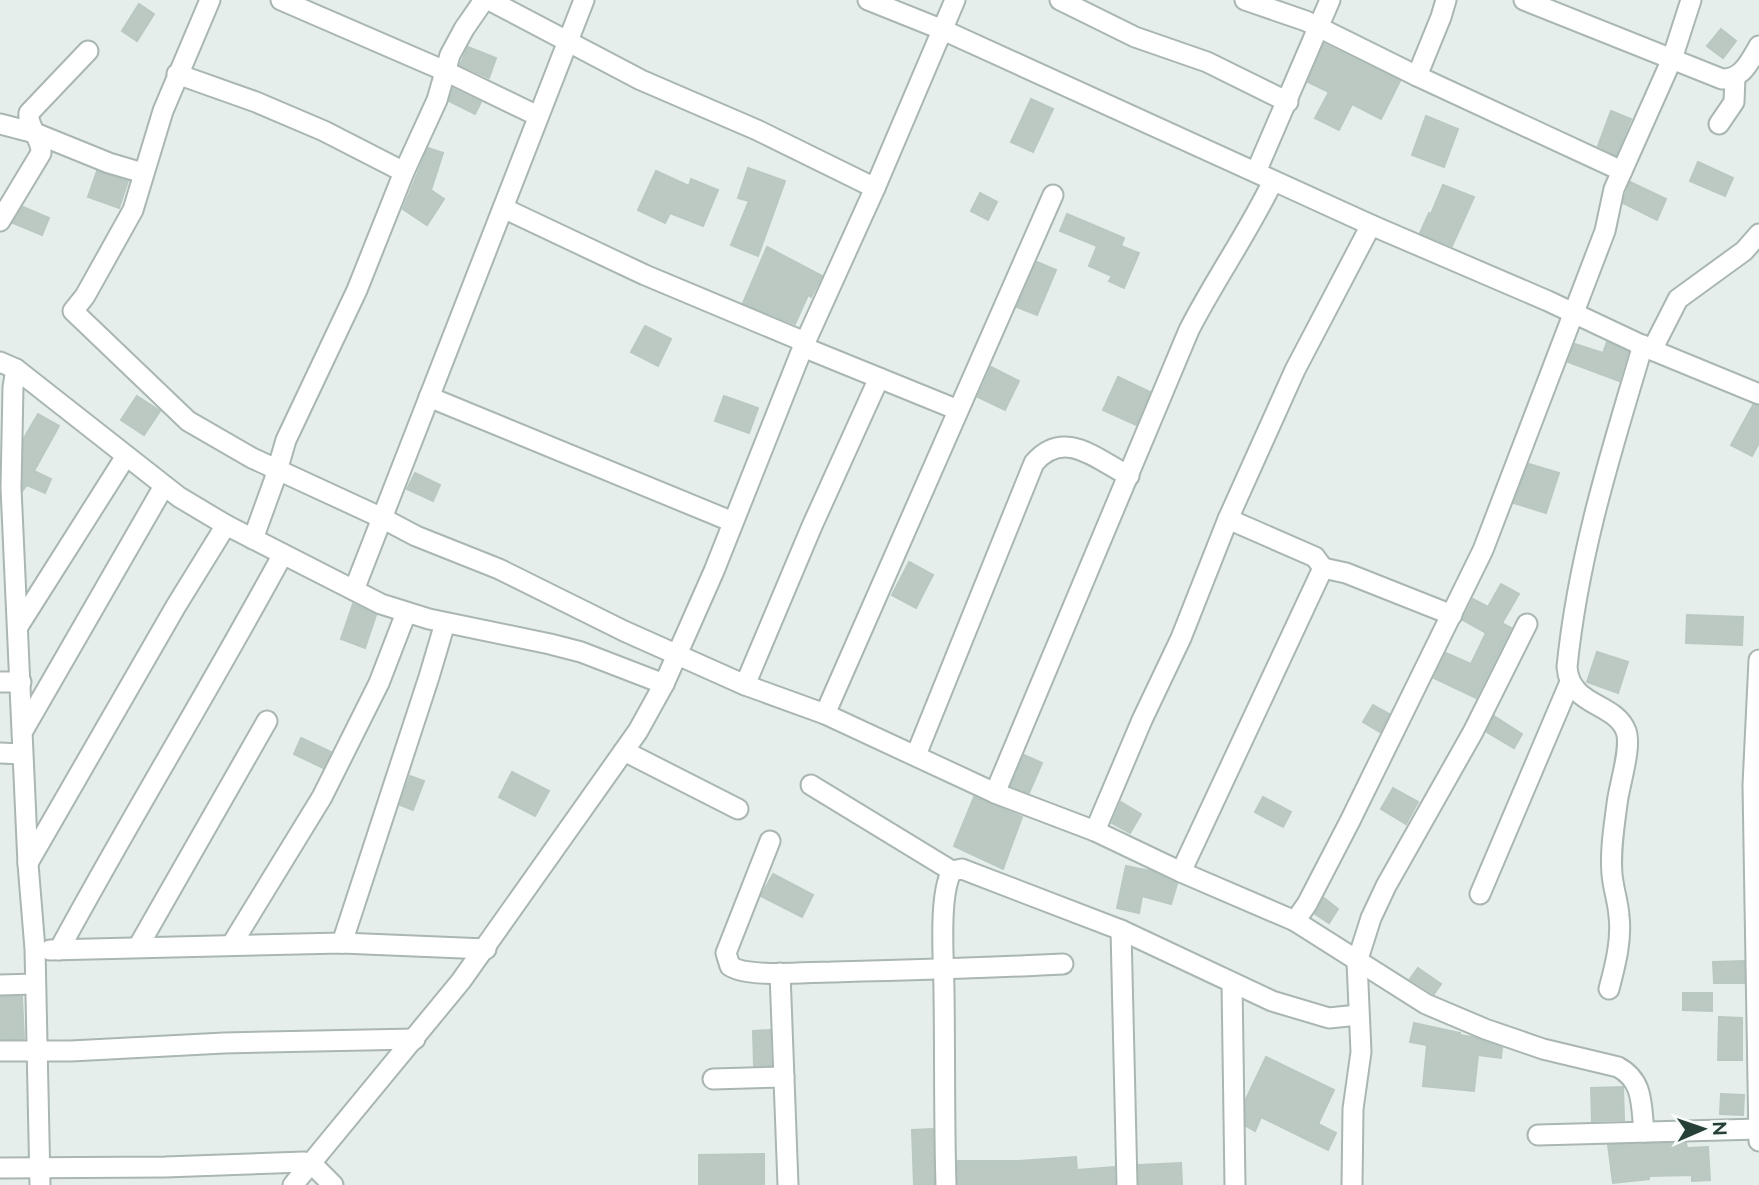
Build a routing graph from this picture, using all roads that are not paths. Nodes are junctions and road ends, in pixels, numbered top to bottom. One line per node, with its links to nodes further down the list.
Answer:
1 (210, 0): 21 (street)
2 (281, 0): 20 (street)
3 (484, 0): 20 (street)
4 (489, 0): 16 (street)
5 (584, 0): 16 (street)
6 (868, 0): 15 (street)
7 (956, 0): 15 (street)
8 (1060, 0): 24 (street)
9 (1245, 0): 14 (street)
10 (1330, 0): 14 (street)
11 (1446, 0): 22 (street)
12 (1524, 0): 19 (street)
13 (1691, 0): 19 (street)
14 (1319, 28): 22 (street); 24 (street)
15 (943, 30): 32 (street); 33 (street)
16 (568, 41): 25 (street); 33 (street)
17 (1759, 46): 23 (street)
18 (88, 51): 28 (street)
19 (1672, 59): 23 (street); 29 (street)
20 (445, 71): 25 (street); 30 (street)
21 (177, 74): 30 (street); 31 (street)
22 (1417, 76): 29 (street)
23 (1735, 77): 27 (street)
24 (1288, 102): 32 (street)
25 (538, 117): 35 (street)
26 (0, 124): 28 (street)
27 (1718, 124)
28 (35, 133): 31 (street); 36 (street)
29 (1622, 171): 39 (street)
30 (404, 172): 50 (street)
31 (144, 173): 50 (street)
32 (1264, 177): 37 (street); 51 (street)
33 (875, 188): 40 (street)
34 (1053, 195): 46 (street)
35 (503, 208): 40 (street); 45 (street)
36 (0, 221)
37 (1370, 225): 39 (street); 54 (street)
38 (1759, 233): 41 (street)
39 (1575, 313): 41 (street); 63 (street)
40 (804, 345): 43 (street); 55 (street)
41 (1648, 348): 44 (street); 71 (street)
42 (8, 365): 47 (street); 48 (street)
43 (879, 379): 46 (street); 73 (street)
44 (1759, 394)
45 (429, 397): 53 (street); 55 (street)
46 (958, 410): 74 (street)
47 (6, 428): 49 (street)
48 (126, 456): 52 (street); 66 (street)
49 (6, 462): 59 (street)
50 (277, 468): 53 (street); 57 (street)
51 (1129, 476): 80 (street); 83 (street)
52 (164, 486): 56 (street); 76 (street)
53 (382, 518): 61 (street); 67 (street)
54 (1228, 519): 60 (street); 85 (street)
55 (733, 522): 67 (street)
56 (226, 525): 57 (street); 87 (street)
57 (253, 539): 58 (street)
58 (283, 554): 61 (street); 98 (street)
59 (7, 564): 66 (street)
60 (1324, 568): 63 (street); 89 (street)
61 (354, 590): 62 (street)
62 (406, 612): 64 (street); 94 (street)
63 (1452, 615): 91 (street)
64 (445, 623): 72 (street); 93 (street)
65 (1527, 624): 99 (street)
66 (19, 625): 70 (street)
67 (677, 654): 72 (street); 73 (street)
68 (1759, 660): 82 (street)
69 (0, 682): 70 (street)
70 (21, 682): 76 (street)
71 (1570, 682): 90 (street); 106 (street)
72 (664, 684): 77 (street)
73 (746, 685): 74 (street)
74 (825, 714): 80 (street)
75 (267, 721): 95 (street)
76 (24, 729): 79 (street)
77 (624, 751): 84 (street); 96 (street)
78 (0, 753): 79 (street)
79 (22, 754): 87 (street)
80 (915, 755): 83 (street)
81 (811, 785): 88 (street)
82 (1756, 785): 113 (street)
83 (995, 793): 85 (street)
84 (738, 809)
85 (1095, 831): 89 (street)
86 (770, 841): 102 (street)
87 (28, 864): 97 (street)
88 (951, 871): 92 (street); 101 (street)
89 (1181, 872): 91 (street)
90 (1480, 894)
91 (1294, 921): 99 (street)
92 (1121, 930): 104 (street); 124 (street)
93 (342, 943): 94 (street); 96 (street)
94 (232, 944): 95 (street)
95 (138, 947): 98 (street)
96 (486, 948): 108 (street)
97 (35, 949): 98 (street); 103 (street)
98 (59, 950)
99 (1357, 962): 107 (street); 114 (street)
100 (1063, 964): 101 (street)
101 (944, 970): 102 (street); 123 (street)
102 (780, 973): 111 (street)
103 (36, 984): 105 (street); 110 (street)
104 (1232, 984): 107 (street); 125 (street)
105 (0, 985)
106 (1609, 989)
107 (1358, 1015): 126 (street)
108 (415, 1040): 110 (street); 117 (street)
109 (0, 1051): 110 (street)
110 (37, 1051): 119 (street)
111 (784, 1077): 112 (street); 122 (street)
112 (713, 1079)
113 (1759, 1129): 114 (street); 116 (street)
114 (1644, 1132): 115 (street)
115 (1538, 1135)
116 (1759, 1141)
117 (311, 1164): 119 (street); 120 (street); 121 (street)
118 (0, 1168): 119 (street)
119 (40, 1176)
120 (293, 1185)
121 (333, 1185)
122 (788, 1185)
123 (946, 1185)
124 (1127, 1185)
125 (1235, 1185)
126 (1352, 1185)

